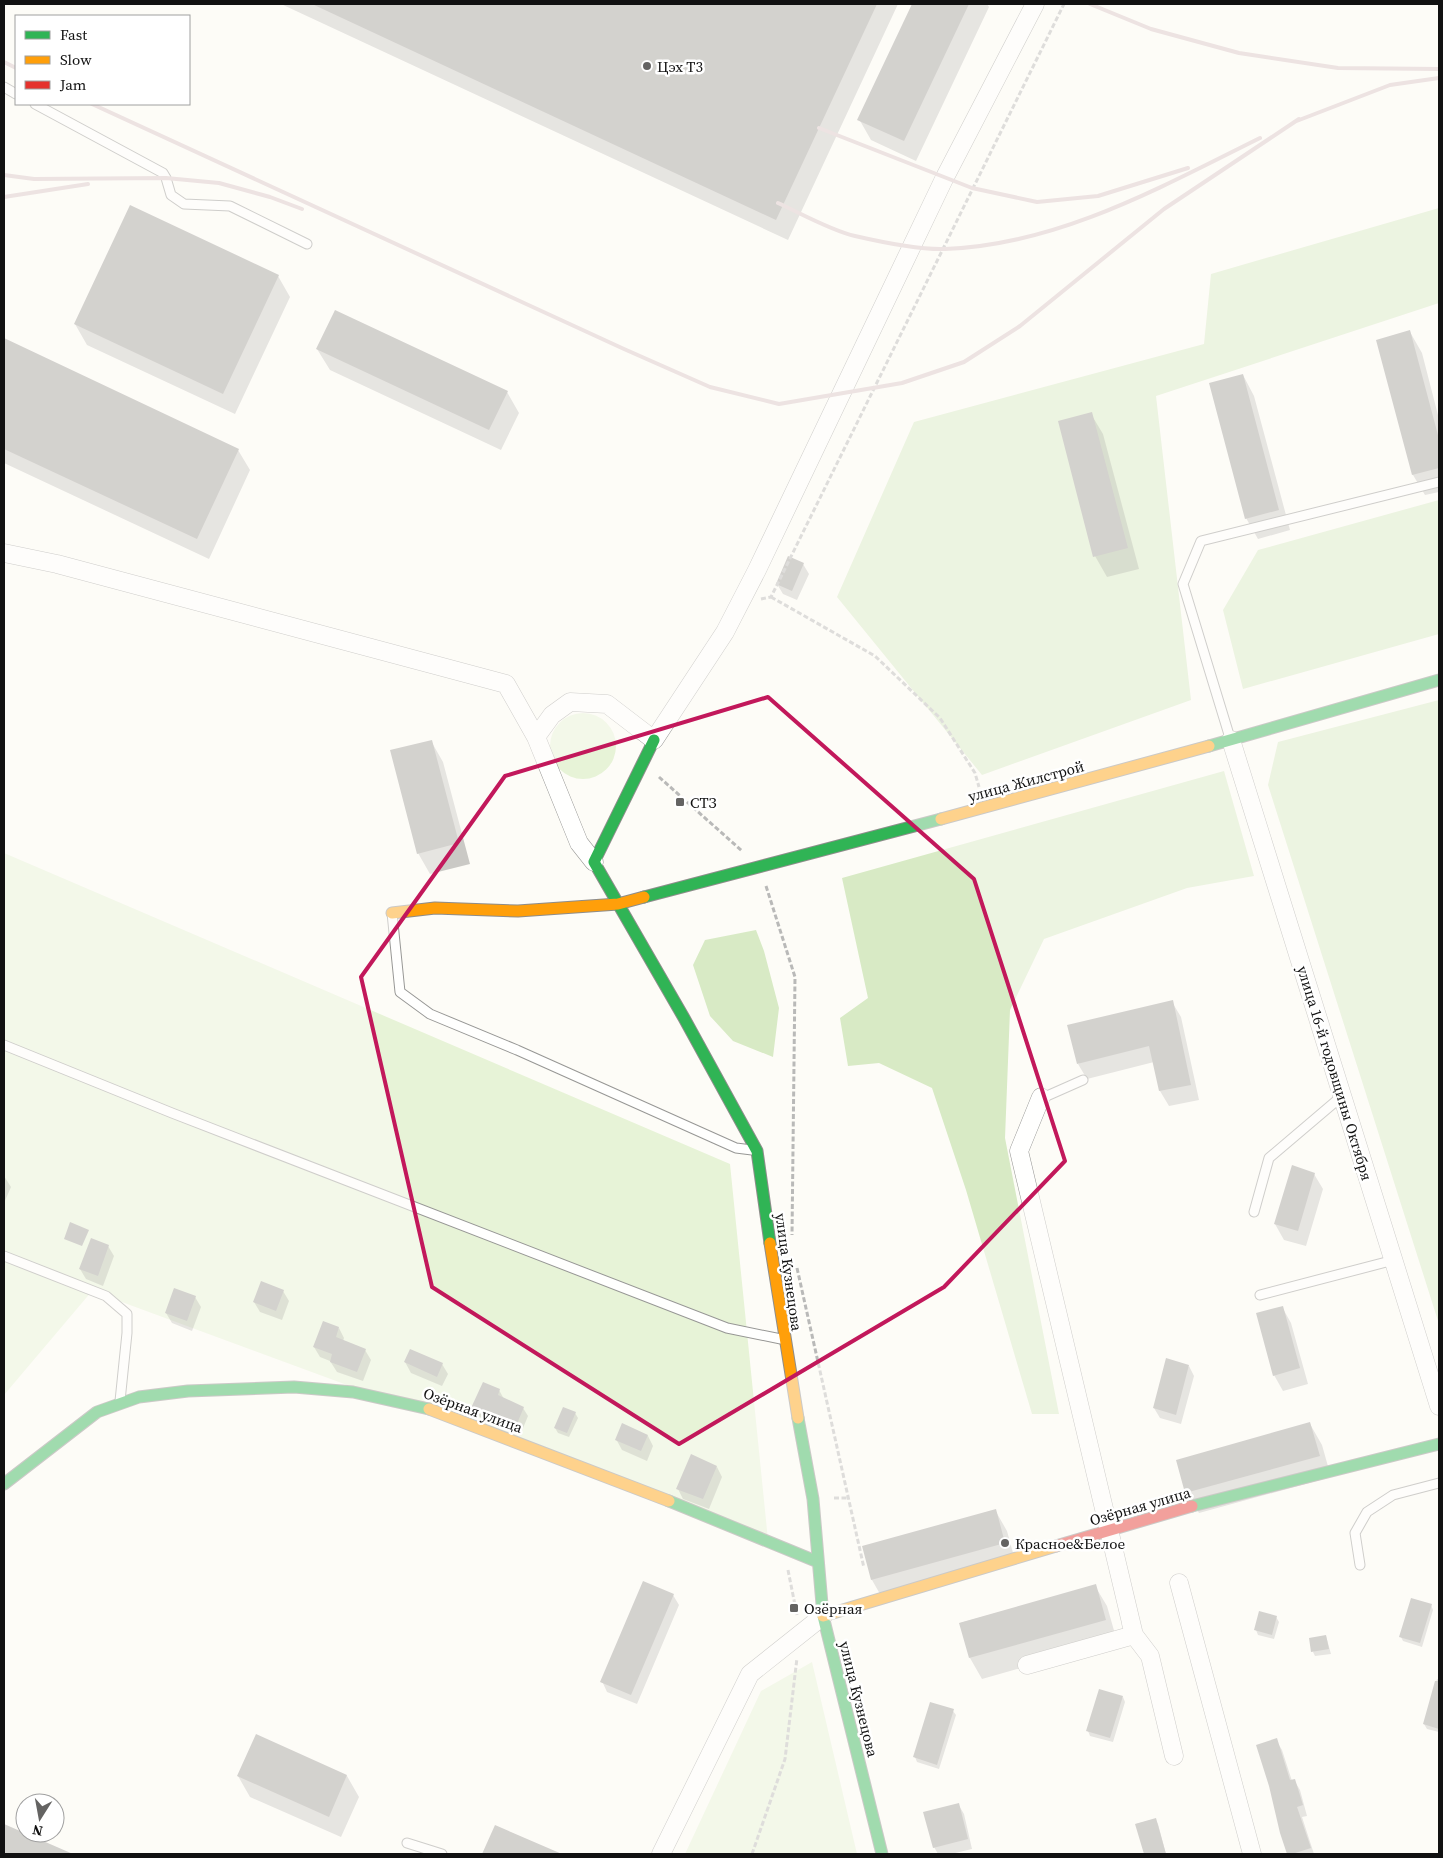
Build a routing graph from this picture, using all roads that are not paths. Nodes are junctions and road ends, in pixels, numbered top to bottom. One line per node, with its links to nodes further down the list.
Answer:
1 (1035, 4): 10 (street)
2 (4, 87): 3 (lane)
3 (15, 93)
4 (36, 105): 5 (lane)
5 (307, 244)
6 (1439, 482): 11 (lane)
7 (4, 553): 9 (street)
8 (1439, 680): 11 (street, улица Жилстрой)
9 (536, 737): 10 (street); 12 (street)
10 (654, 740): 12 (street)
11 (1230, 740): 13 (street, улица Жилстрой); 17 (street, улица 16-й годовщины Октября)
12 (594, 862): 13 (street, улица Кузнецова)
13 (618, 904): 14 (street, улица Жилстрой); 18 (street, улица Кузнецова)
14 (392, 913): 18 (lane)
15 (4, 1045): 23 (lane)
16 (1082, 1080): 29 (lane)
17 (1342, 1096): 19 (lane); 21 (street, улица 16-й годовщины Октября)
18 (757, 1151): 23 (street, улица Кузнецова)
19 (1254, 1212)
20 (4, 1256): 24 (lane)
21 (1394, 1260): 22 (lane); 25 (street, улица 16-й годовщины Октября)
22 (1260, 1295)
23 (784, 1340): 30 (street, улица Кузнецова)
24 (119, 1404): 28 (street, Озёрная улица); 30 (street, Озёрная улица)
25 (1439, 1406)
26 (1439, 1444): 29 (street, Озёрная улица)
27 (1439, 1483): 31 (lane)
28 (4, 1484)
29 (1108, 1530): 33 (street, Озёрная улица); 34 (street)
30 (818, 1562): 33 (street, улица Кузнецова)
31 (1360, 1565)
32 (1179, 1583): 41 (street)
33 (823, 1616): 39 (street); 40 (street, улица Кузнецова)
34 (1134, 1634): 35 (street); 36 (street)
35 (1027, 1665)
36 (1174, 1756)
37 (407, 1843): 38 (lane)
38 (442, 1854)
39 (661, 1854)
40 (882, 1854)
41 (1252, 1854)

